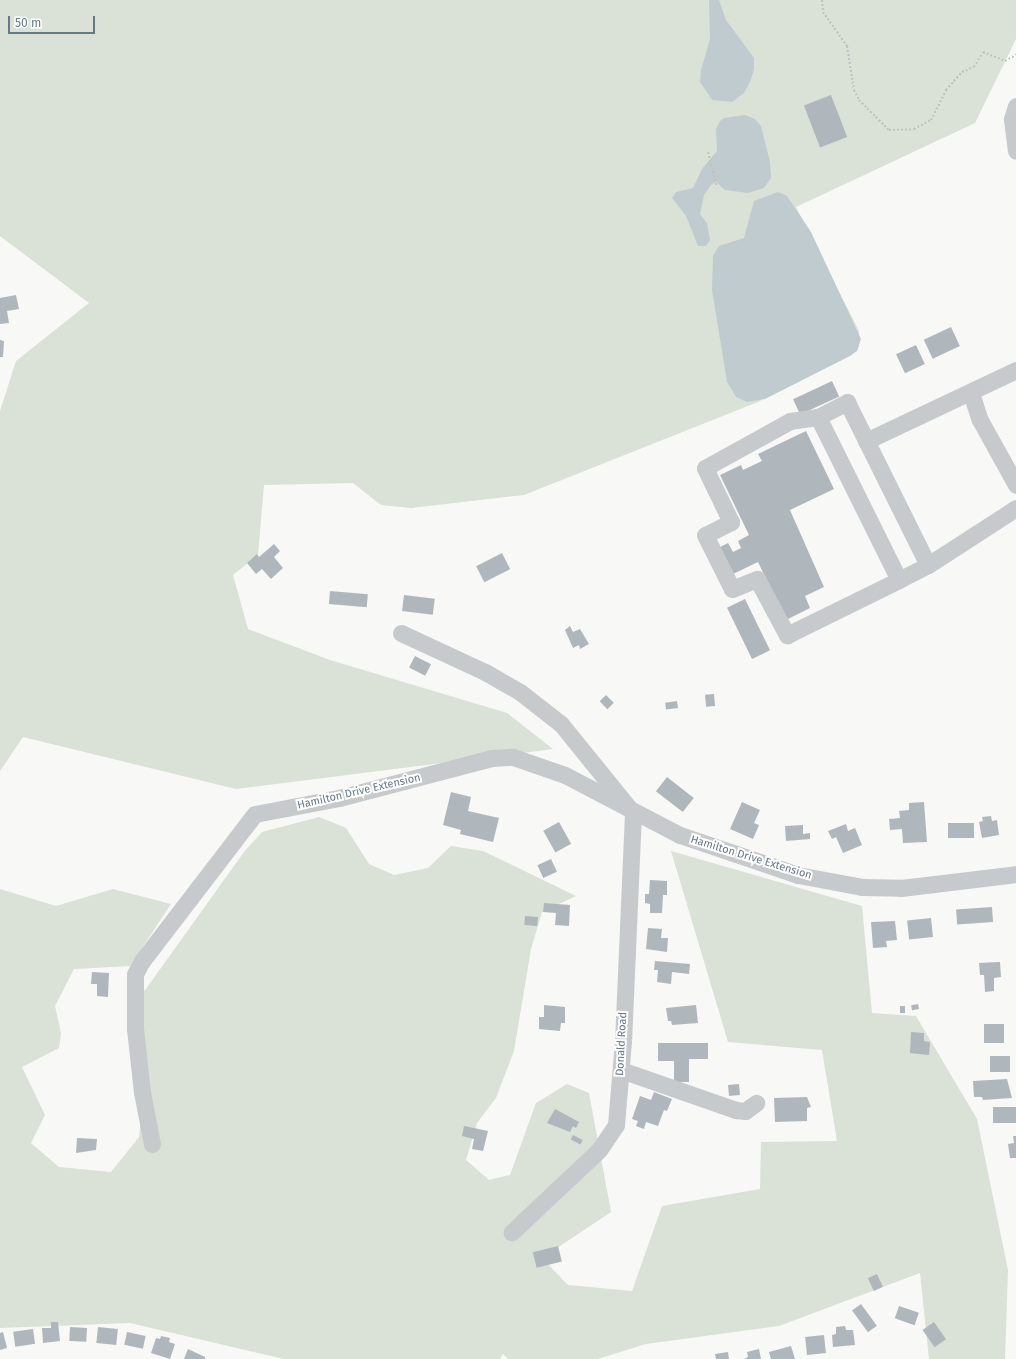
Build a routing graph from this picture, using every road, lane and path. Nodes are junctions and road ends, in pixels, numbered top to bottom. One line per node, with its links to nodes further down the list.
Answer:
1 (822, 0): 2 (path)
2 (1016, 55)
3 (1016, 106): 5 (street)
4 (708, 152): 6 (path)
5 (1016, 152)
6 (717, 187)
7 (1016, 370): 8 (street)
8 (971, 393): 10 (street); 11 (street)
9 (818, 417): 10 (street); 14 (street); 14 (street)
10 (866, 442): 13 (street)
11 (1016, 485)
12 (1016, 508): 13 (street)
13 (928, 565): 14 (street)
14 (899, 580)
15 (401, 632): 16 (street, Hamilton Drive Extension)
16 (633, 813): 17 (street, Hamilton Drive Extension); 18 (street, Donald Road); 20 (street, Hamilton Drive Extension)
17 (1016, 874)
18 (621, 1070): 19 (street); 21 (street, Donald Road)
19 (756, 1103)
20 (152, 1144)
21 (512, 1232)

